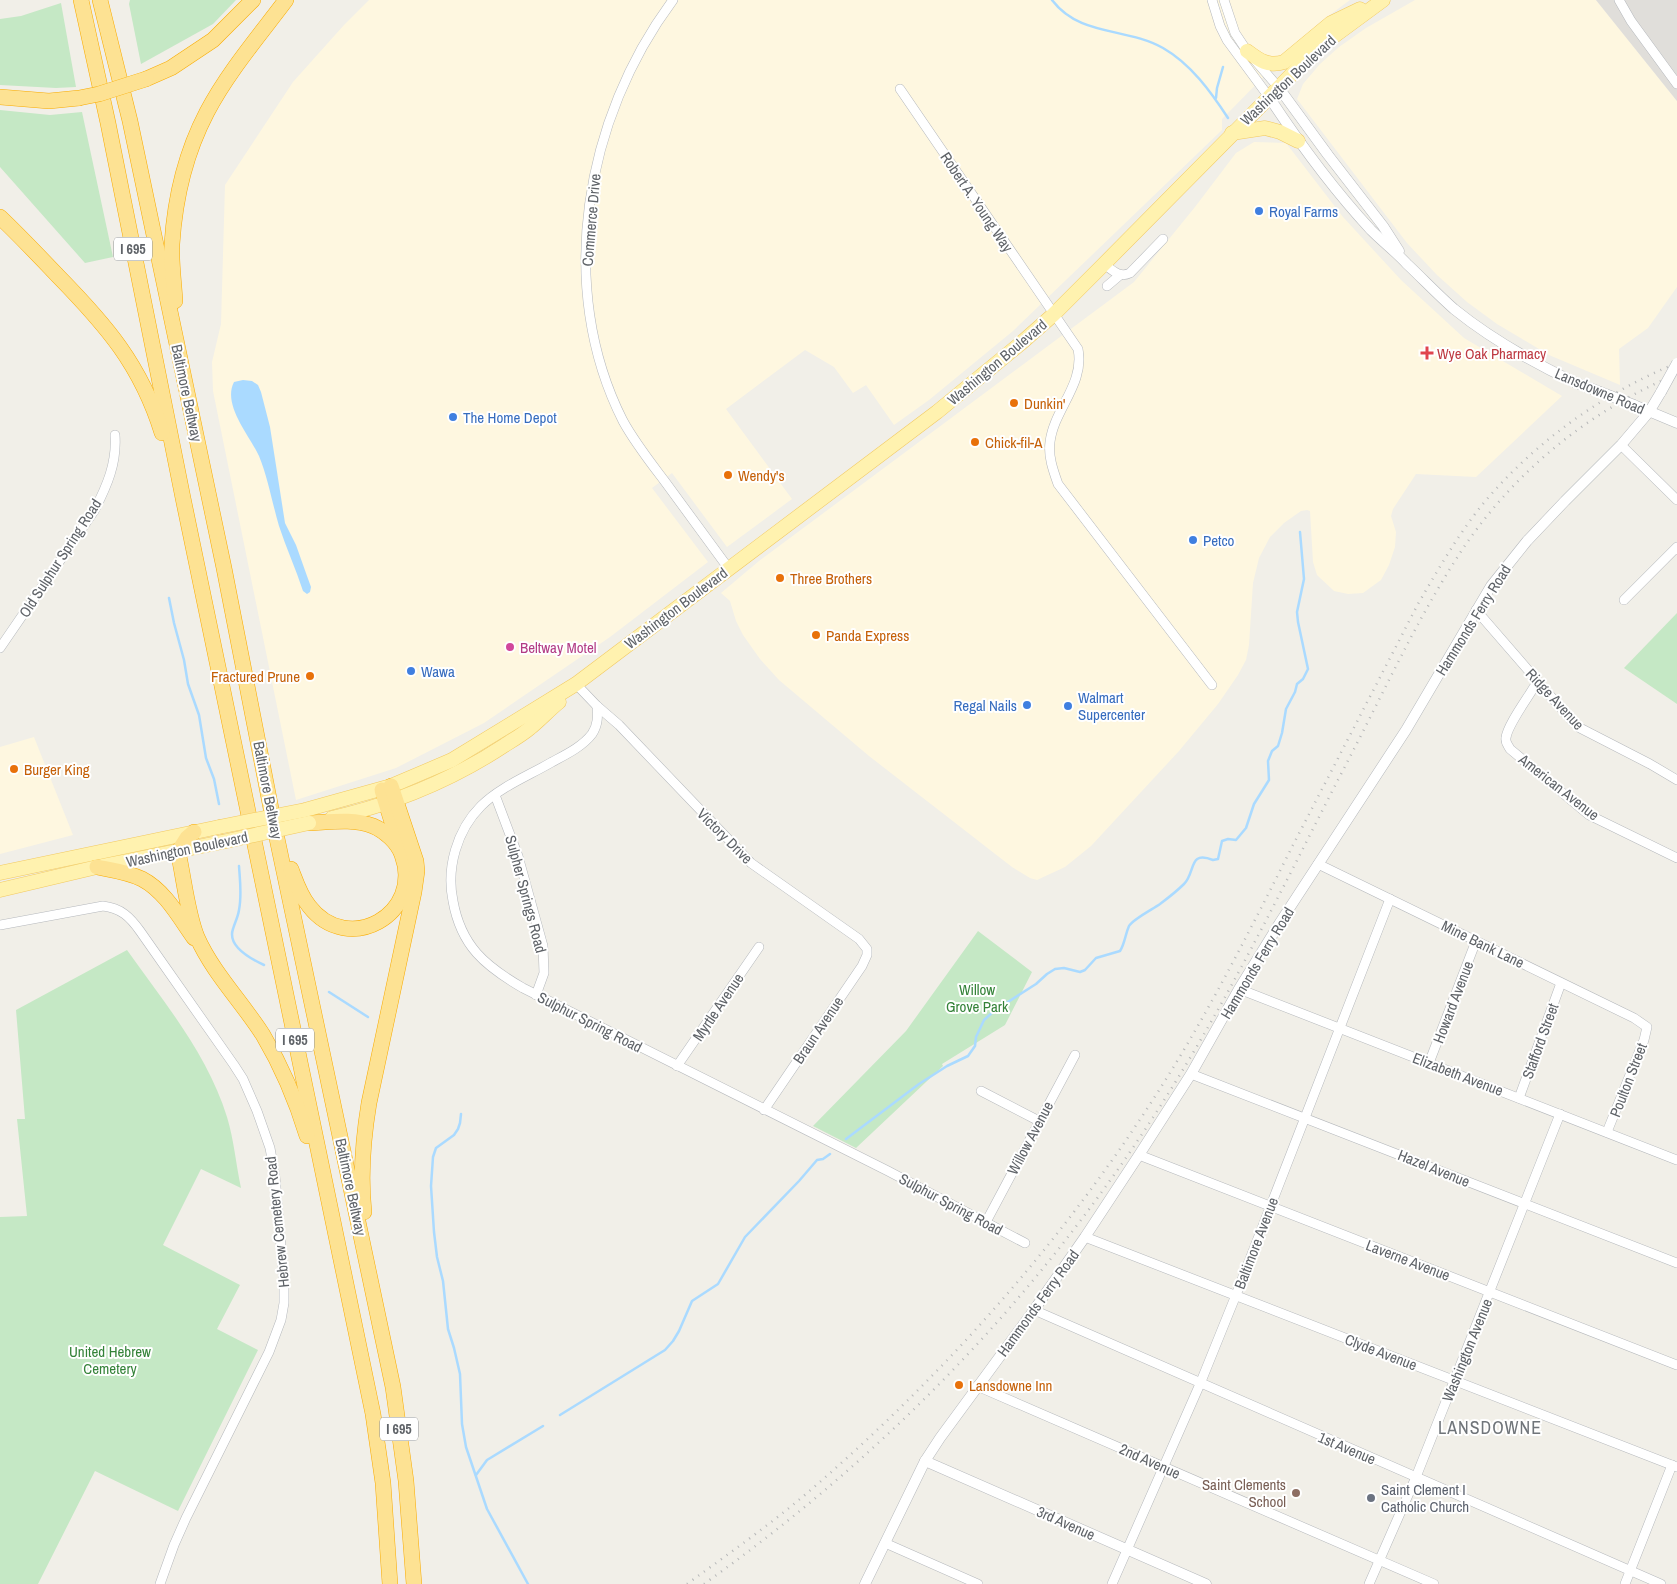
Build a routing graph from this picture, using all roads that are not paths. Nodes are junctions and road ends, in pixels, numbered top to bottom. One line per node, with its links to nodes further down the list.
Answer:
1 (81, 0): 32 (highway, Baltimore Beltway / I 695)
2 (100, 0): 26 (highway, Baltimore Beltway / I 695)
3 (253, 0): 14 (highway, bridge)
4 (286, 0): 26 (highway)
5 (673, 0): 35 (street, Commerce Drive)
6 (1212, 0): 13 (street)
7 (1224, 0): 10 (street)
8 (1382, 0): 10 (main road); 13 (main road, Washington Boulevard)
9 (1619, 0): 11 (street)
10 (1247, 51): 13 (street)
11 (1677, 84)
12 (900, 89): 25 (street, Robert A. Young Way)
13 (1274, 93): 15 (main road, Washington Boulevard); 16 (street, Lansdowne Road); 21 (street, Lansdowne Road)
14 (0, 97)
15 (1232, 133): 16 (main road); 20 (main road, Washington Boulevard)
16 (1298, 141): 21 (street, Lansdowne Road)
17 (0, 205): 24 (highway)
18 (0, 217): 24 (highway)
19 (1163, 239): 22 (street)
20 (1104, 264): 22 (street); 25 (main road, Washington Boulevard)
21 (1408, 264): 28 (street, Lansdowne Road, bridge)
22 (1120, 275): 23 (street)
23 (1107, 286)
24 (83, 302): 32 (highway)
25 (1053, 315): 35 (main road, Washington Boulevard); 41 (street, Robert A. Young Way)
26 (180, 362): 47 (highway, Baltimore Beltway / I 695)
27 (1677, 362): 28 (street, Hammonds Ferry Road, bridge)
28 (1649, 412): 29 (street, Lansdowne Road); 31 (street, Hammonds Ferry Road)
29 (1677, 423)
30 (115, 435): 38 (street, Old Sulphur Spring Road)
31 (1621, 445): 33 (street); 37 (street, Hammonds Ferry Road)
32 (183, 498): 82 (highway, Baltimore Beltway / I 695)
33 (1677, 500)
34 (1677, 547): 36 (street)
35 (729, 569): 39 (main road, Washington Boulevard)
36 (1624, 600)
37 (1476, 610): 40 (street, Ridge Avenue); 52 (street, Hammonds Ferry Road)
38 (0, 648)
39 (576, 684): 42 (street); 45 (main road, Washington Boulevard)
40 (1540, 684): 43 (street, Ridge Avenue); 51 (street, American Avenue)
41 (1212, 685)
42 (597, 706): 44 (street, Sulphur Spring Road); 60 (street, Victory Drive)
43 (1677, 780)
44 (495, 794): 64 (street, Sulpher Springs Road); 64 (street, Sulphur Spring Road)
45 (389, 795): 46 (main road, Washington Boulevard); 49 (highway); 87 (highway)
46 (307, 816): 48 (main road, Washington Boulevard, bridge); 49 (highway); 50 (main road, Washington Boulevard, bridge)
47 (275, 829): 49 (highway); 87 (highway, Baltimore Beltway / I 695)
48 (194, 832): 50 (highway); 54 (main road, Washington Boulevard)
49 (400, 850)
50 (178, 852): 53 (main road, Washington Boulevard); 61 (highway)
51 (1677, 858)
52 (1318, 864): 56 (street, Mine Bank Lane); 63 (street, Hammonds Ferry Road)
53 (96, 868): 55 (main road, Washington Boulevard); 61 (highway)
54 (0, 873)
55 (0, 890)
56 (1390, 899): 58 (street, Mine Bank Lane); 66 (street, Baltimore Avenue)
57 (0, 925): 103 (street, Hebrew Cemetery Road)
58 (1476, 941): 62 (street, Mine Bank Lane); 68 (street, Howard Avenue)
59 (758, 948): 69 (street, Myrtle Avenue)
60 (867, 949): 73 (street, Braun Avenue)
61 (208, 958): 82 (highway)
62 (1562, 983): 65 (street, Mine Bank Lane); 72 (street, Stafford Street)
63 (1240, 989): 66 (street, Elizabeth Avenue); 70 (street, Hammonds Ferry Road)
64 (536, 994): 69 (street, Sulphur Spring Road)
65 (1647, 1027): 77 (street, Poulton Street)
66 (1340, 1028): 68 (street, Elizabeth Avenue); 75 (street, Baltimore Avenue)
67 (1075, 1054): 76 (street, Willow Avenue)
68 (1429, 1063): 72 (street, Elizabeth Avenue)
69 (677, 1066): 73 (street, Sulphur Spring Road)
70 (1191, 1074): 75 (street, Hazel Avenue); 78 (street, Hammonds Ferry Road)
71 (981, 1090): 76 (street)
72 (1519, 1098): 74 (street, Elizabeth Avenue)
73 (764, 1110): 83 (street, Sulphur Spring Road)
74 (1560, 1114): 77 (street, Elizabeth Avenue); 80 (street, Washington Avenue)
75 (1306, 1117): 80 (street, Hazel Avenue); 81 (street, Baltimore Avenue)
76 (1039, 1121): 83 (street, Willow Avenue)
77 (1607, 1132): 79 (street, Elizabeth Avenue)
78 (1138, 1156): 81 (street, Laverne Avenue); 84 (street, Hammonds Ferry Road)
79 (1677, 1160)
80 (1524, 1204): 86 (street, Hazel Avenue); 88 (street, Washington Avenue)
81 (1270, 1207): 88 (street, Laverne Avenue); 89 (street, Baltimore Avenue)
82 (334, 1221): 104 (highway, Baltimore Beltway / I 695)
83 (986, 1222): 85 (street, Sulphur Spring Road)
84 (1085, 1237): 89 (street, Clyde Avenue); 90 (street, Hammonds Ferry Road)
85 (1024, 1242)
86 (1677, 1263)
87 (371, 1285): 105 (highway, Baltimore Beltway / I 695)
88 (1490, 1292): 91 (street, Laverne Avenue); 92 (street, Washington Avenue)
89 (1236, 1296): 92 (street, Clyde Avenue); 93 (street, Baltimore Avenue)
90 (1034, 1310): 93 (street, 1st Avenue); 94 (street, Hammonds Ferry Road)
91 (1677, 1365)
92 (1454, 1381): 96 (street, Clyde Avenue); 98 (street, Washington Avenue)
93 (1200, 1384): 97 (street, Baltimore Avenue); 98 (street, 1st Avenue)
94 (977, 1386): 95 (street, Hammonds Ferry Road); 97 (street, 2nd Avenue)
95 (925, 1461): 99 (street, Hammonds Ferry Road); 100 (street, 3rd Avenue)
96 (1674, 1466): 102 (street)
97 (1163, 1467): 100 (street, Baltimore Avenue); 101 (street, 2nd Avenue)
98 (1416, 1477): 101 (street, Washington Avenue); 102 (street, 1st Avenue)
99 (885, 1543): 106 (street, Hammonds Ferry Road); 107 (street)
100 (1127, 1550): 108 (street, Baltimore Avenue); 109 (street, 3rd Avenue)
101 (1380, 1560): 110 (street, Washington Avenue); 111 (street, 2nd Avenue)
102 (1631, 1571): 112 (street); 113 (street, 1st Avenue)
103 (160, 1584)
104 (390, 1584)
105 (414, 1584)
106 (865, 1584)
107 (978, 1584)
108 (1112, 1584)
109 (1206, 1584)
110 (1369, 1584)
111 (1434, 1584)
112 (1625, 1584)
113 (1661, 1584)

